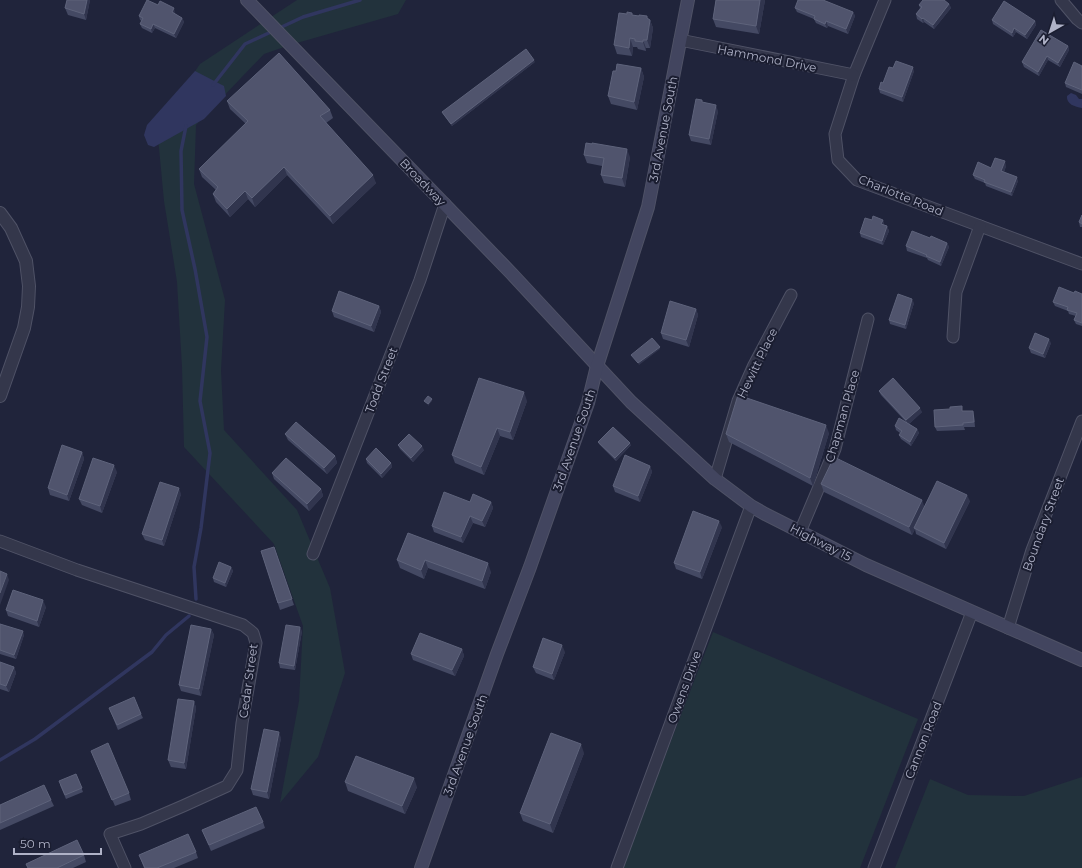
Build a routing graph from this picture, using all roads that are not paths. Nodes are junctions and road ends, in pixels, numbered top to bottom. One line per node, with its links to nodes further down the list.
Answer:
1 (247, 0): 8 (main road, Broadway)
2 (688, 0): 6 (main road, 3rd Avenue South)
3 (885, 0): 7 (street, Charlotte Road)
4 (1061, 0): 5 (street)
5 (1082, 23)
6 (680, 40): 7 (street, Hammond Drive); 15 (main road, 3rd Avenue South)
7 (854, 75): 10 (street, Charlotte Road)
8 (445, 204): 15 (main road, Broadway); 23 (street, Todd Street)
9 (0, 213): 16 (street)
10 (980, 226): 11 (street, Charlotte Road); 14 (street)
11 (1082, 264)
12 (791, 295): 19 (street, Hewitt Place)
13 (868, 319): 21 (street, Chapman Place)
14 (953, 337)
15 (597, 366): 19 (main road, Highway 15); 28 (main road, 3rd Avenue South)
16 (0, 396)
17 (1082, 421): 18 (street, Boundary Street)
18 (1077, 448): 25 (street, Boundary Street)
19 (715, 480): 20 (main road, Highway 15)
20 (751, 506): 21 (main road, Highway 15); 29 (street, Owens Drive)
21 (800, 532): 24 (main road, Highway 15)
22 (0, 542): 27 (street, Cedar Street)
23 (313, 554)
24 (972, 612): 25 (main road, Highway 15); 30 (street, Cannon Road)
25 (1008, 628): 26 (main road, Highway 15)
26 (1082, 660)
27 (125, 868)
28 (421, 868)
29 (617, 868)
30 (874, 868)

